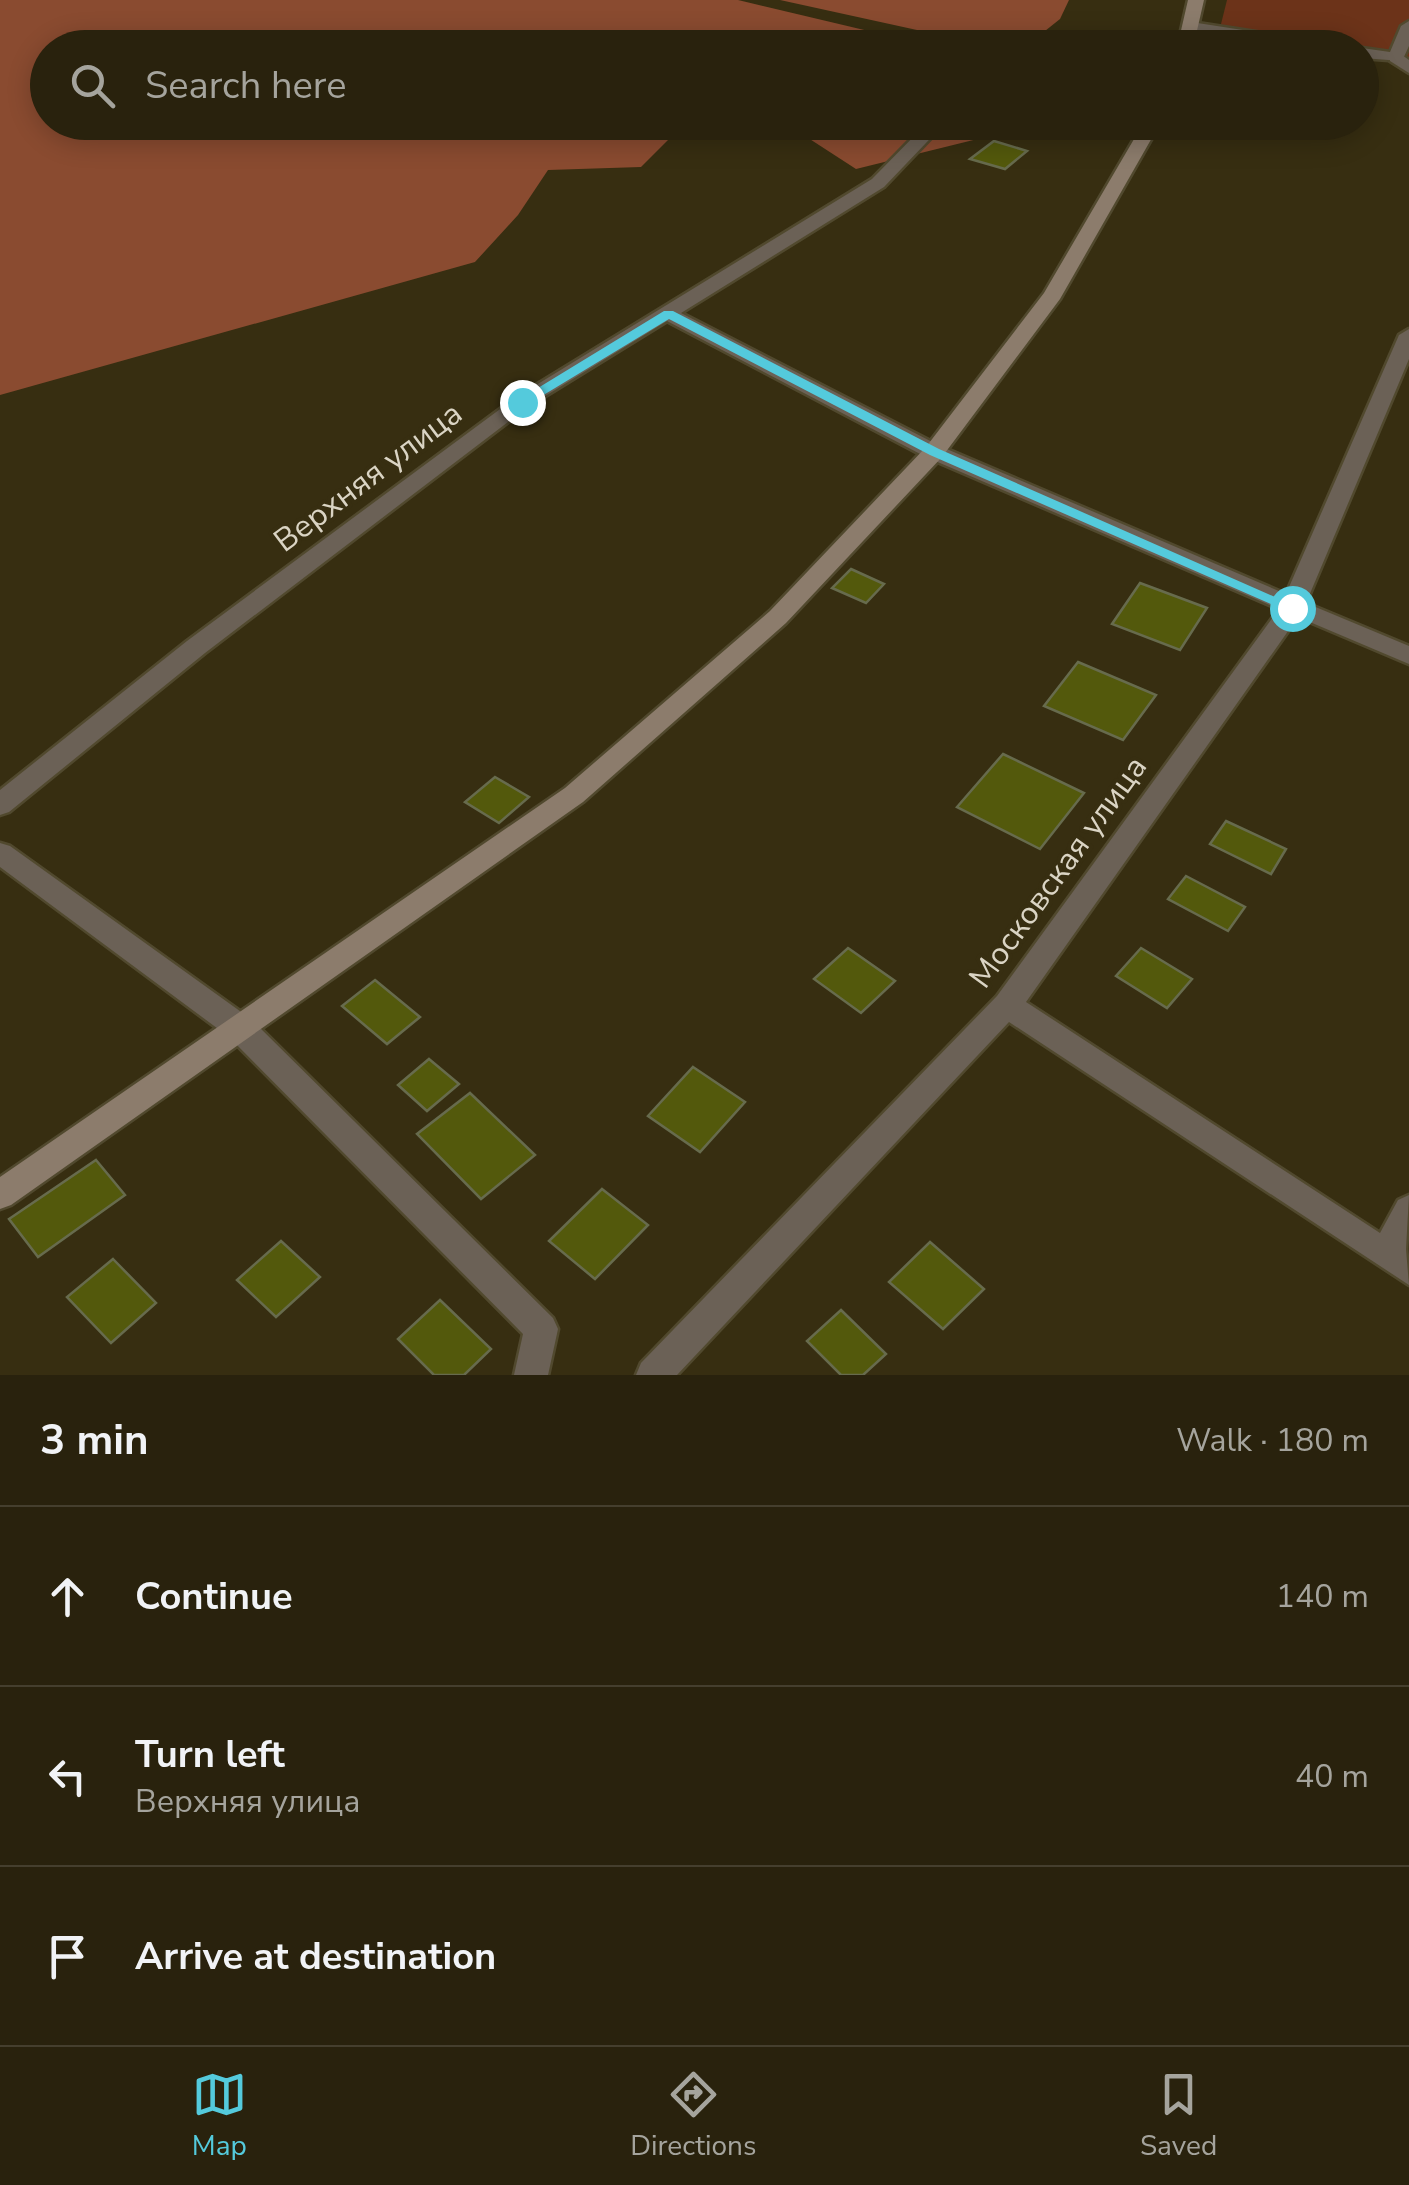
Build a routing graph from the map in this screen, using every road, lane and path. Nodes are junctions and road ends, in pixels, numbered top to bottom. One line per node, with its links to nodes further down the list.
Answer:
1 (1196, 0): 3 (street)
2 (1409, 26): 6 (street)
3 (1191, 27): 4 (street); 5 (street)
4 (1190, 30)
5 (1211, 30)
6 (1402, 63)
7 (920, 140): 9 (street, Верхняя улица)
8 (1143, 140): 11 (street)
9 (669, 314): 11 (street); 14 (street, Верхняя улица)
10 (1409, 334): 12 (street, Московская улица)
11 (934, 452): 12 (street); 17 (street)
12 (1292, 608): 13 (street); 16 (street, Московская улица)
13 (1409, 656)
14 (0, 805)
15 (0, 853): 17 (street)
16 (1007, 1005): 20 (street); 22 (street, Московская улица)
17 (240, 1028): 18 (street); 21 (street)
18 (0, 1194)
19 (1409, 1210): 20 (street)
20 (1398, 1263)
21 (531, 1375)
22 (653, 1375)

